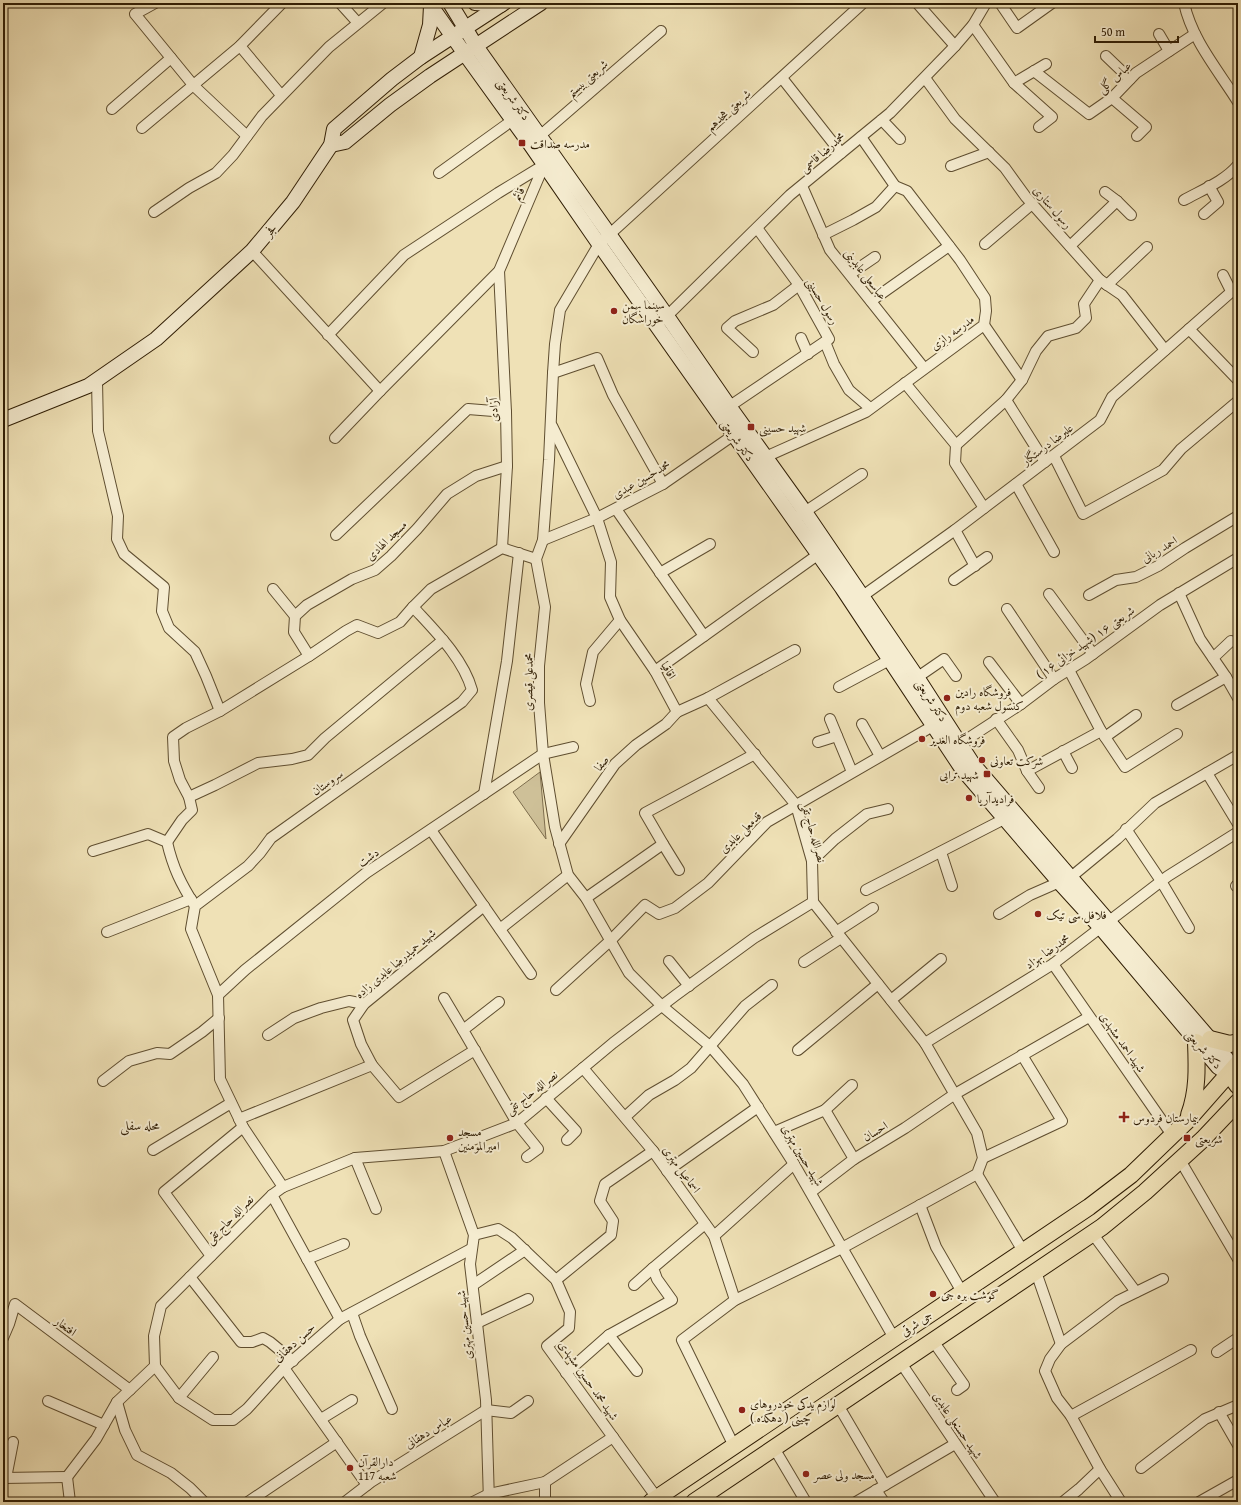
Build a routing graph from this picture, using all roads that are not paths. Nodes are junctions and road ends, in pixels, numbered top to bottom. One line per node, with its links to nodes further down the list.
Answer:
1 (155, 3): 30 (street)
2 (282, 3): 24 (street)
3 (340, 3): 16 (street)
4 (383, 3): 16 (street)
5 (450, 3): 18 (main road, دکتر شریعتی)
6 (475, 3): 14 (main road)
7 (541, 3): 23 (main road)
8 (863, 3): 34 (street, شریعتی هجدهم)
9 (917, 3): 25 (street)
10 (986, 3): 17 (street, محمدرضا قاسمی)
11 (1000, 3): 12 (street)
12 (1052, 3)
13 (1184, 3): 21 (street)
14 (503, 4): 18 (main road, فجر)
15 (430, 5): 22 (main road, دکتر شریعتی); 29 (main road)
16 (358, 23): 39 (street)
17 (973, 25): 25 (street, محمدرضا قاسمی); 37 (street)
18 (464, 28): 22 (main road, فجر); 26 (main road, دکتر شریعتی)
19 (661, 31): 51 (street, شریعتی بیستم)
20 (1159, 34): 27 (street)
21 (1195, 34): 27 (street, عباس گلی); 41 (street)
22 (452, 36): 26 (main road, دکتر شریعتی); 29 (main road, فجر)
23 (490, 38): 26 (main road); 31 (main road)
24 (240, 46): 38 (street); 39 (street)
25 (955, 46): 35 (street, محمدرضا قاسمی)
26 (470, 50): 31 (main road, دکتر شریعتی); 43 (main road, دکتر شریعتی); 52 (main road)
27 (1169, 51): 36 (street, عباس گلی)
28 (1106, 56): 36 (street)
29 (421, 57): 52 (main road, فجر)
30 (171, 58): 38 (street); 42 (street)
31 (486, 60): 43 (main road, دکتر شریعتی)
32 (1046, 64): 33 (street)
33 (1034, 71): 37 (street); 40 (street, عباس گلی)
34 (782, 78): 54 (street); 71 (street, شریعتی هجدهم)
35 (925, 78): 44 (street, محمدرضا قاسمی); 53 (street, رسول ستاری)
36 (1130, 79): 40 (street, عباس گلی)
37 (1014, 83): 45 (street)
38 (194, 86): 46 (street); 47 (street)
39 (282, 95): 47 (street)
40 (1112, 98): 48 (street)
41 (1238, 102)
42 (112, 109)
43 (518, 117): 51 (main road, دکتر شریعتی); 58 (street)
44 (882, 120): 49 (street, محمدرضا قاسمی); 50 (street)
45 (1038, 127)
46 (142, 128)
47 (247, 136): 66 (street)
48 (1136, 136)
49 (861, 137): 54 (street, محمدرضا قاسمی); 60 (street, مدرسه رازی)
50 (900, 139)
51 (535, 140): 55 (main road, دکتر شریعتی)
52 (331, 145): 76 (main road, فجر)
53 (989, 152): 57 (street); 65 (street, رسول ستاری)
54 (842, 154): 59 (street, محمدرضا قاسمی)
55 (550, 161): 71 (main road, دکتر شریعتی); 78 (street, قائم); 88 (street, قائم)
56 (1238, 165): 61 (street)
57 (951, 166)
58 (439, 173)
59 (802, 186): 69 (street, محمدرضا قاسمی); 70 (street, عباسعلی عابدینی)
60 (895, 186): 70 (street); 73 (street, مدرسه رازی)
61 (1210, 186): 63 (street); 67 (street)
62 (1105, 192): 64 (street)
63 (1184, 200)
64 (1117, 201): 68 (street); 74 (street)
65 (1032, 204): 72 (street); 74 (street, رسول ستاری)
66 (154, 212)
67 (1204, 214)
68 (1131, 215)
69 (757, 228): 82 (street, رسول حسینی); 85 (street, محمدرضا قاسمی)
70 (823, 235): 79 (street, عباسعلی عابدینی)
71 (604, 240): 85 (main road, دکتر شریعتی); 95 (street, شریعتی هجدهم)
72 (985, 244)
73 (949, 246): 84 (street); 86 (street, مدرسه رازی)
74 (1070, 246): 81 (street, رسول ستاری)
75 (1147, 247): 81 (street)
76 (252, 251): 88 (street); 96 (main road, فجر)
77 (876, 257): 79 (street)
78 (499, 271): 100 (street, قائم); 105 (street, آزادی)
79 (850, 274): 84 (street, عباسعلی عابدینی)
80 (1223, 275): 83 (street)
81 (1104, 282): 91 (street, رسول ستاری); 97 (street)
82 (799, 285): 90 (street, رسول حسینی); 92 (street)
83 (1235, 288): 87 (street, علیرضا درستگار)
84 (871, 301): 94 (street, عباسعلی عابدینی)
85 (662, 320): 104 (main road, دکتر شریعتی)
86 (984, 325): 94 (street, مدرسه رازی); 97 (street)
87 (1189, 329): 91 (street, علیرضا درستگار); 98 (street)
88 (328, 335): 100 (street)
89 (801, 338): 93 (street)
90 (825, 342): 93 (street, رسول حسینی); 103 (street)
91 (1165, 350): 111 (street, علیرضا درستگار)
92 (753, 352)
93 (808, 354): 104 (street, رسول حسینی)
94 (924, 368): 99 (street, مدرسه رازی)
95 (553, 373): 107 (street); 116 (street)
96 (97, 380): 106 (main road, فجر); 167 (street)
97 (1022, 380): 101 (street)
98 (1238, 380)
99 (905, 383): 103 (street, مدرسه رازی); 110 (street)
100 (380, 391): 109 (street, قائم)
101 (1006, 400): 110 (street); 113 (street)
102 (1238, 401): 111 (street)
103 (870, 408): 112 (street, مدرسه رازی)
104 (724, 410): 108 (main road, دکتر شریعتی)
105 (506, 412): 114 (street, آزادی); 124 (street)
106 (3, 420)
107 (551, 424): 122 (street); 125 (street)
108 (739, 431): 112 (main road, دکتر شریعتی); 116 (street, محمدحسین عبدی)
109 (335, 438)
110 (956, 445): 119 (street)
111 (1054, 456): 113 (street, علیرضا درستگار)
112 (759, 459): 120 (main road, دکتر شریعتی)
113 (1045, 462): 117 (street, علیرضا درستگار)
114 (507, 466): 127 (street, آزادی); 144 (street, مسجد الهادی)
115 (862, 474): 120 (street)
116 (662, 484): 118 (street, محمدحسین عبدی)
117 (1016, 484): 119 (street, علیرضا درستگار); 129 (street)
118 (616, 508): 122 (street, محمدحسین عبدی); 135 (street)
119 (984, 508): 123 (street, علیرضا درستگار)
120 (800, 516): 128 (main road, دکتر شریعتی)
121 (1238, 516): 140 (street, احمد ربانی)
122 (597, 518): 125 (street, محمدحسین عبدی); 145 (street, اقاقیا)
123 (955, 530): 134 (street); 141 (street, علیرضا درستگار)
124 (336, 535)
125 (543, 540): 133 (street)
126 (710, 544): 135 (street)
127 (502, 548): 130 (street); 142 (street)
128 (824, 551): 141 (main road, دکتر شریعتی); 146 (street)
129 (1054, 552)
130 (519, 553): 133 (street); 190 (street)
131 (987, 557): 134 (street)
132 (1238, 558): 138 (street, شریعتی ۱۶ (شهید خزائی ۱۶ ))
133 (536, 559): 181 (street, محمدعلی قیصری)
134 (975, 566): 136 (street)
135 (660, 573): 146 (street)
136 (954, 580)
137 (273, 590): 144 (street)
138 (1179, 593): 150 (street, شریعتی ۱۶ (شهید خزائی ۱۶ )); 153 (street)
139 (1049, 594): 150 (street)
140 (1089, 594)
141 (857, 600): 152 (main road, دکتر شریعتی)
142 (413, 607): 147 (street, سروستان); 151 (street)
143 (1007, 608): 159 (street)
144 (294, 616): 151 (street)
145 (620, 620): 156 (street, اقاقیا); 164 (street)
146 (704, 636): 156 (street)
147 (443, 640): 191 (street); 212 (street, سروستان)
148 (1231, 641): 153 (street)
149 (795, 650): 162 (street)
150 (1093, 654): 155 (street, شریعتی ۱۶ (شهید خزائی ۱۶ ))
151 (309, 656): 167 (street)
152 (896, 657): 160 (main road, دکتر شریعتی); 161 (street)
153 (1212, 658): 158 (street)
154 (989, 662): 165 (street)
155 (1069, 670): 159 (street, شریعتی ۱۶ (شهید خزائی ۱۶ )); 174 (street)
156 (655, 671): 168 (street, اقاقیا)
157 (956, 676): 160 (street)
158 (1226, 677): 163 (street); 166 (street)
159 (1054, 679): 165 (street, شریعتی ۱۶ (شهید خزائی ۱۶ ))
160 (912, 681): 172 (main road, دکتر شریعتی)
161 (839, 687)
162 (708, 698): 168 (street); 182 (street, نصرالله حاج تقی)
163 (1238, 698)
164 (590, 701)
165 (1021, 704): 171 (street, شریعتی ۱۶ (شهید خزائی ۱۶ ))
166 (1177, 706)
167 (220, 711): 191 (street)
168 (677, 712): 200 (street, صفا)
169 (1136, 715): 174 (street)
170 (830, 719): 176 (street)
171 (996, 720): 179 (street, شریعتی ۱۶ (شهید خزائی ۱۶ )); 186 (street)
172 (939, 722): 179 (main road, دکتر شریعتی); 184 (street, قدمعلی عابدی)
173 (862, 724): 184 (street)
174 (1103, 734): 175 (street); 180 (street)
175 (1177, 734)
176 (837, 736): 177 (street); 187 (street)
177 (818, 742)
178 (573, 747): 181 (street)
179 (955, 747): 194 (main road, دکتر شریعتی)
180 (1063, 751): 185 (street); 186 (street)
181 (543, 754): 190 (street, دشت); 200 (street, محمدعلی قیصری)
182 (755, 754): 192 (street, نصرالله حاج تقی); 201 (street)
183 (1238, 755): 188 (street)
184 (880, 756): 187 (street, قدمعلی عابدی)
185 (1072, 768)
186 (1027, 770): 189 (street)
187 (852, 772): 192 (street, قدمعلی عابدی)
188 (1207, 773): 195 (street); 196 (street)
189 (1039, 788)
190 (484, 794): 197 (street, دشت)
191 (189, 797): 199 (street)
192 (796, 805): 204 (street, نصرالله حاج تقی); 222 (street, قدمعلی عابدی)
193 (888, 808): 204 (street)
194 (1010, 816): 203 (street); 207 (main road, دکتر شریعتی)
195 (1238, 824)
196 (1126, 829): 207 (street); 208 (street)
197 (431, 830): 214 (street); 232 (street, دشت)
198 (1238, 832): 208 (street, محمدرضا بهزاد)
199 (167, 842): 202 (street); 212 (street)
200 (559, 844): 206 (street, محمدعلی قیصری)
201 (663, 844): 205 (street); 211 (street)
202 (93, 851)
203 (941, 852): 209 (street); 210 (street)
204 (812, 861): 213 (street, نصرالله حاج تقی)
205 (679, 870)
206 (568, 875): 211 (street, محمدعلی قیصری); 219 (street)
207 (1065, 880): 216 (street); 217 (main road, دکتر شریعتی)
208 (1161, 881): 217 (street, محمدرضا بهزاد); 218 (street)
209 (952, 886)
210 (866, 890)
211 (586, 898): 222 (street, محمدعلی قیصری)
212 (193, 902): 220 (street); 232 (street)
213 (813, 902): 221 (street); 230 (street, نصرالله حاج تقی)
214 (484, 906): 219 (street); 236 (street, شهید حمیدرضا عابدی زاده)
215 (873, 908): 221 (street)
216 (1000, 914)
217 (1105, 925): 226 (street, محمدرضا بهزاد); 242 (main road, دکتر شریعتی)
218 (1189, 928)
219 (500, 929): 227 (street)
220 (107, 932)
221 (839, 935): 225 (street); 228 (street)
222 (611, 940): 231 (street); 237 (street, محمدعلی قیصری)
223 (940, 959): 234 (street)
224 (669, 961): 230 (street)
225 (804, 962)
226 (1052, 964): 238 (street, شهید احمد مشهدی); 244 (street, محمدرضا بهزاد)
227 (531, 974)
228 (878, 984): 234 (street); 247 (street)
229 (772, 985): 245 (street)
230 (689, 986): 237 (street, نصرالله حاج تقی)
231 (556, 990)
232 (218, 995): 239 (street)
233 (444, 998): 240 (street)
234 (890, 1000): 244 (street)
235 (499, 1002): 240 (street)
236 (364, 1004): 241 (street); 249 (street, شهید حمیدرضا عابدی زاده)
237 (662, 1006): 245 (street, شهید حسین مهتری); 250 (street, نصرالله حاج تقی)
238 (1089, 1017): 248 (street, احسان); 265 (street, شهید احمد مشهدی)
239 (219, 1018): 252 (street); 256 (street)
240 (463, 1030): 246 (street)
241 (268, 1035)
242 (1203, 1040): 243 (main road); 251 (main road, دکتر شریعتی); 261 (main road)
243 (1238, 1042)
244 (925, 1043): 254 (street)
245 (710, 1047): 258 (street, شهید حسین مهتری); 260 (street)
246 (475, 1050): 249 (street, شهید حمیدرضا عابدی زاده); 263 (street)
247 (798, 1050)
248 (1022, 1055): 254 (street, احسان); 272 (street)
249 (372, 1065): 262 (street)
250 (583, 1068): 255 (street, نصرالله حاج تقی); 260 (street, اسماعیل مهتری)
251 (1235, 1074): 261 (main road, جی شرقی)
252 (104, 1081)
253 (852, 1085): 259 (street)
254 (955, 1094): 272 (street); 273 (street, احسان)
255 (546, 1098): 263 (street, نصرالله حاج تقی); 266 (street)
256 (231, 1103): 262 (street); 267 (street)
257 (1237, 1106): 274 (main road, جی شرقی)
258 (758, 1107): 264 (street, شهید حسین مهتری); 276 (street)
259 (825, 1110): 264 (street); 273 (street)
260 (625, 1117): 268 (street, اسماعیل مهتری)
261 (1187, 1121): 265 (main road, جی شرقی)
262 (241, 1123): 278 (street); 293 (street)
263 (517, 1123): 269 (street, نصرالله حاج تقی); 270 (street)
264 (774, 1132): 275 (street, شهید حسین مهتری)
265 (1172, 1135): 291 (main road, جی شرقی)
266 (567, 1140)
267 (153, 1150)
268 (653, 1151): 276 (street, اسماعیل مهتری); 299 (street)
269 (444, 1152): 271 (street, نصرالله حاج تقی); 285 (street)
270 (527, 1157)
271 (355, 1158): 278 (street, نصرالله حاج تقی); 282 (street)
272 (984, 1158): 277 (street)
273 (854, 1159): 279 (street, احسان)
274 (1180, 1160): 284 (main road, جی شرقی); 292 (street)
275 (794, 1164): 279 (street, شهید حسین مهتری); 286 (street)
276 (667, 1171): 283 (street, اسماعیل مهتری)
277 (976, 1174): 281 (street); 291 (street)
278 (283, 1187): 280 (street, نصرالله حاج تقی)
279 (811, 1192): 288 (street, شهید حسین مهتری)
280 (272, 1195): 293 (street, نصرالله حاج تقی); 294 (street)
281 (920, 1205): 288 (street); 302 (street)
282 (376, 1209)
283 (705, 1224): 286 (street, اسماعیل مهتری); 295 (street)
284 (1092, 1234): 296 (main road, جی شرقی); 303 (street)
285 (474, 1235): 289 (street, شهید حسین مهتری); 290 (street, شهید محمد حسین مشهدی)
286 (714, 1236): 305 (street, اسماعیل مهتری)
287 (344, 1244): 294 (street)
288 (842, 1248): 305 (street); 311 (street, شهید حسین مهتری)
289 (471, 1249): 300 (street, شهید حسین مهتری); 306 (street, حسن دهقانی)
290 (525, 1250): 299 (street, شهید محمد حسین مشهدی); 300 (street)
291 (1023, 1251): 302 (main road, جی شرقی)
292 (1237, 1255)
293 (211, 1256): 297 (street, نصرالله حاج تقی)
294 (307, 1259): 307 (street)
295 (653, 1268): 301 (street); 309 (street)
296 (1036, 1272): 313 (main road, جی شرقی); 314 (street)
297 (190, 1277): 318 (street); 320 (street, نصرالله حاج تقی)
298 (1163, 1279): 303 (street)
299 (556, 1280): 323 (street, شهید محمد حسین مشهدی)
300 (473, 1285): 308 (street, شهید حسین مهتری)
301 (634, 1285)
302 (962, 1292): 311 (main road, جی شرقی)
303 (1136, 1292): 314 (street)
304 (528, 1300): 308 (street)
305 (735, 1300): 344 (street)
306 (352, 1313): 307 (street, حسن دهقانی); 333 (street)
307 (340, 1319): 318 (street, حسن دهقانی)
308 (477, 1323): 334 (street, شهید حسین مهتری)
309 (609, 1335): 322 (street); 323 (street)
310 (3, 1338): 324 (street, افتخار)
311 (894, 1338): 344 (main road, جی شرقی)
312 (1238, 1338): 316 (street)
313 (933, 1341): 319 (main road, جی شرقی); 325 (street)
314 (1061, 1344): 336 (street)
315 (1191, 1350): 336 (street)
316 (1217, 1352)
317 (213, 1357): 326 (street)
318 (293, 1360): 321 (street, حسن دهقانی)
319 (901, 1363): 331 (main road, جی شرقی); 342 (street, شهید حسنعلی عابدی)
320 (155, 1366): 324 (street); 326 (street, حسن دهقانی)
321 (284, 1368): 326 (street, حسن دهقانی); 337 (street)
322 (637, 1371)
323 (566, 1373): 339 (street, شهید محمد حسین مشهدی)
324 (130, 1390): 330 (street)
325 (957, 1390)
326 (179, 1398)
327 (352, 1400): 337 (street)
328 (48, 1401): 338 (street)
329 (528, 1401): 334 (street)
330 (117, 1402): 338 (street); 359 (street)
331 (838, 1405): 345 (main road, جی شرقی); 353 (street)
332 (1238, 1405): 335 (street)
333 (392, 1409)
334 (486, 1410): 352 (street, عباس دهقانی); 354 (street, شهید حسین مهتری)
335 (1219, 1412): 343 (street); 346 (street)
336 (1071, 1416): 347 (street)
337 (321, 1419): 341 (street)
338 (104, 1425): 348 (street)
339 (613, 1437): 351 (street); 356 (street, شهید محمد حسین مشهدی)
340 (13, 1442): 349 (street)
341 (337, 1442): 352 (street); 360 (street)
342 (955, 1444): 353 (street); 357 (street, شهید حسنعلی عابدی)
343 (1238, 1445)
344 (734, 1446): 356 (main road, جی شرقی)
345 (774, 1448): 364 (main road, جی شرقی); 365 (street)
346 (1141, 1468)
347 (1100, 1469): 368 (street); 369 (street)
348 (67, 1477): 349 (street); 358 (street)
349 (5, 1478)
350 (1238, 1480): 355 (street)
351 (545, 1482): 354 (street); 363 (street)
352 (367, 1485): 361 (street, عباس دهقانی)
353 (881, 1487): 366 (street); 367 (street)
354 (489, 1498): 362 (street)
355 (1215, 1498): 370 (street)
356 (654, 1500)
357 (992, 1501)
358 (70, 1502)
359 (204, 1502)
360 (248, 1502)
361 (345, 1502)
362 (473, 1502)
363 (545, 1502)
364 (694, 1502)
365 (806, 1502)
366 (856, 1502)
367 (884, 1502)
368 (1063, 1502)
369 (1121, 1502)
370 (1199, 1502)

